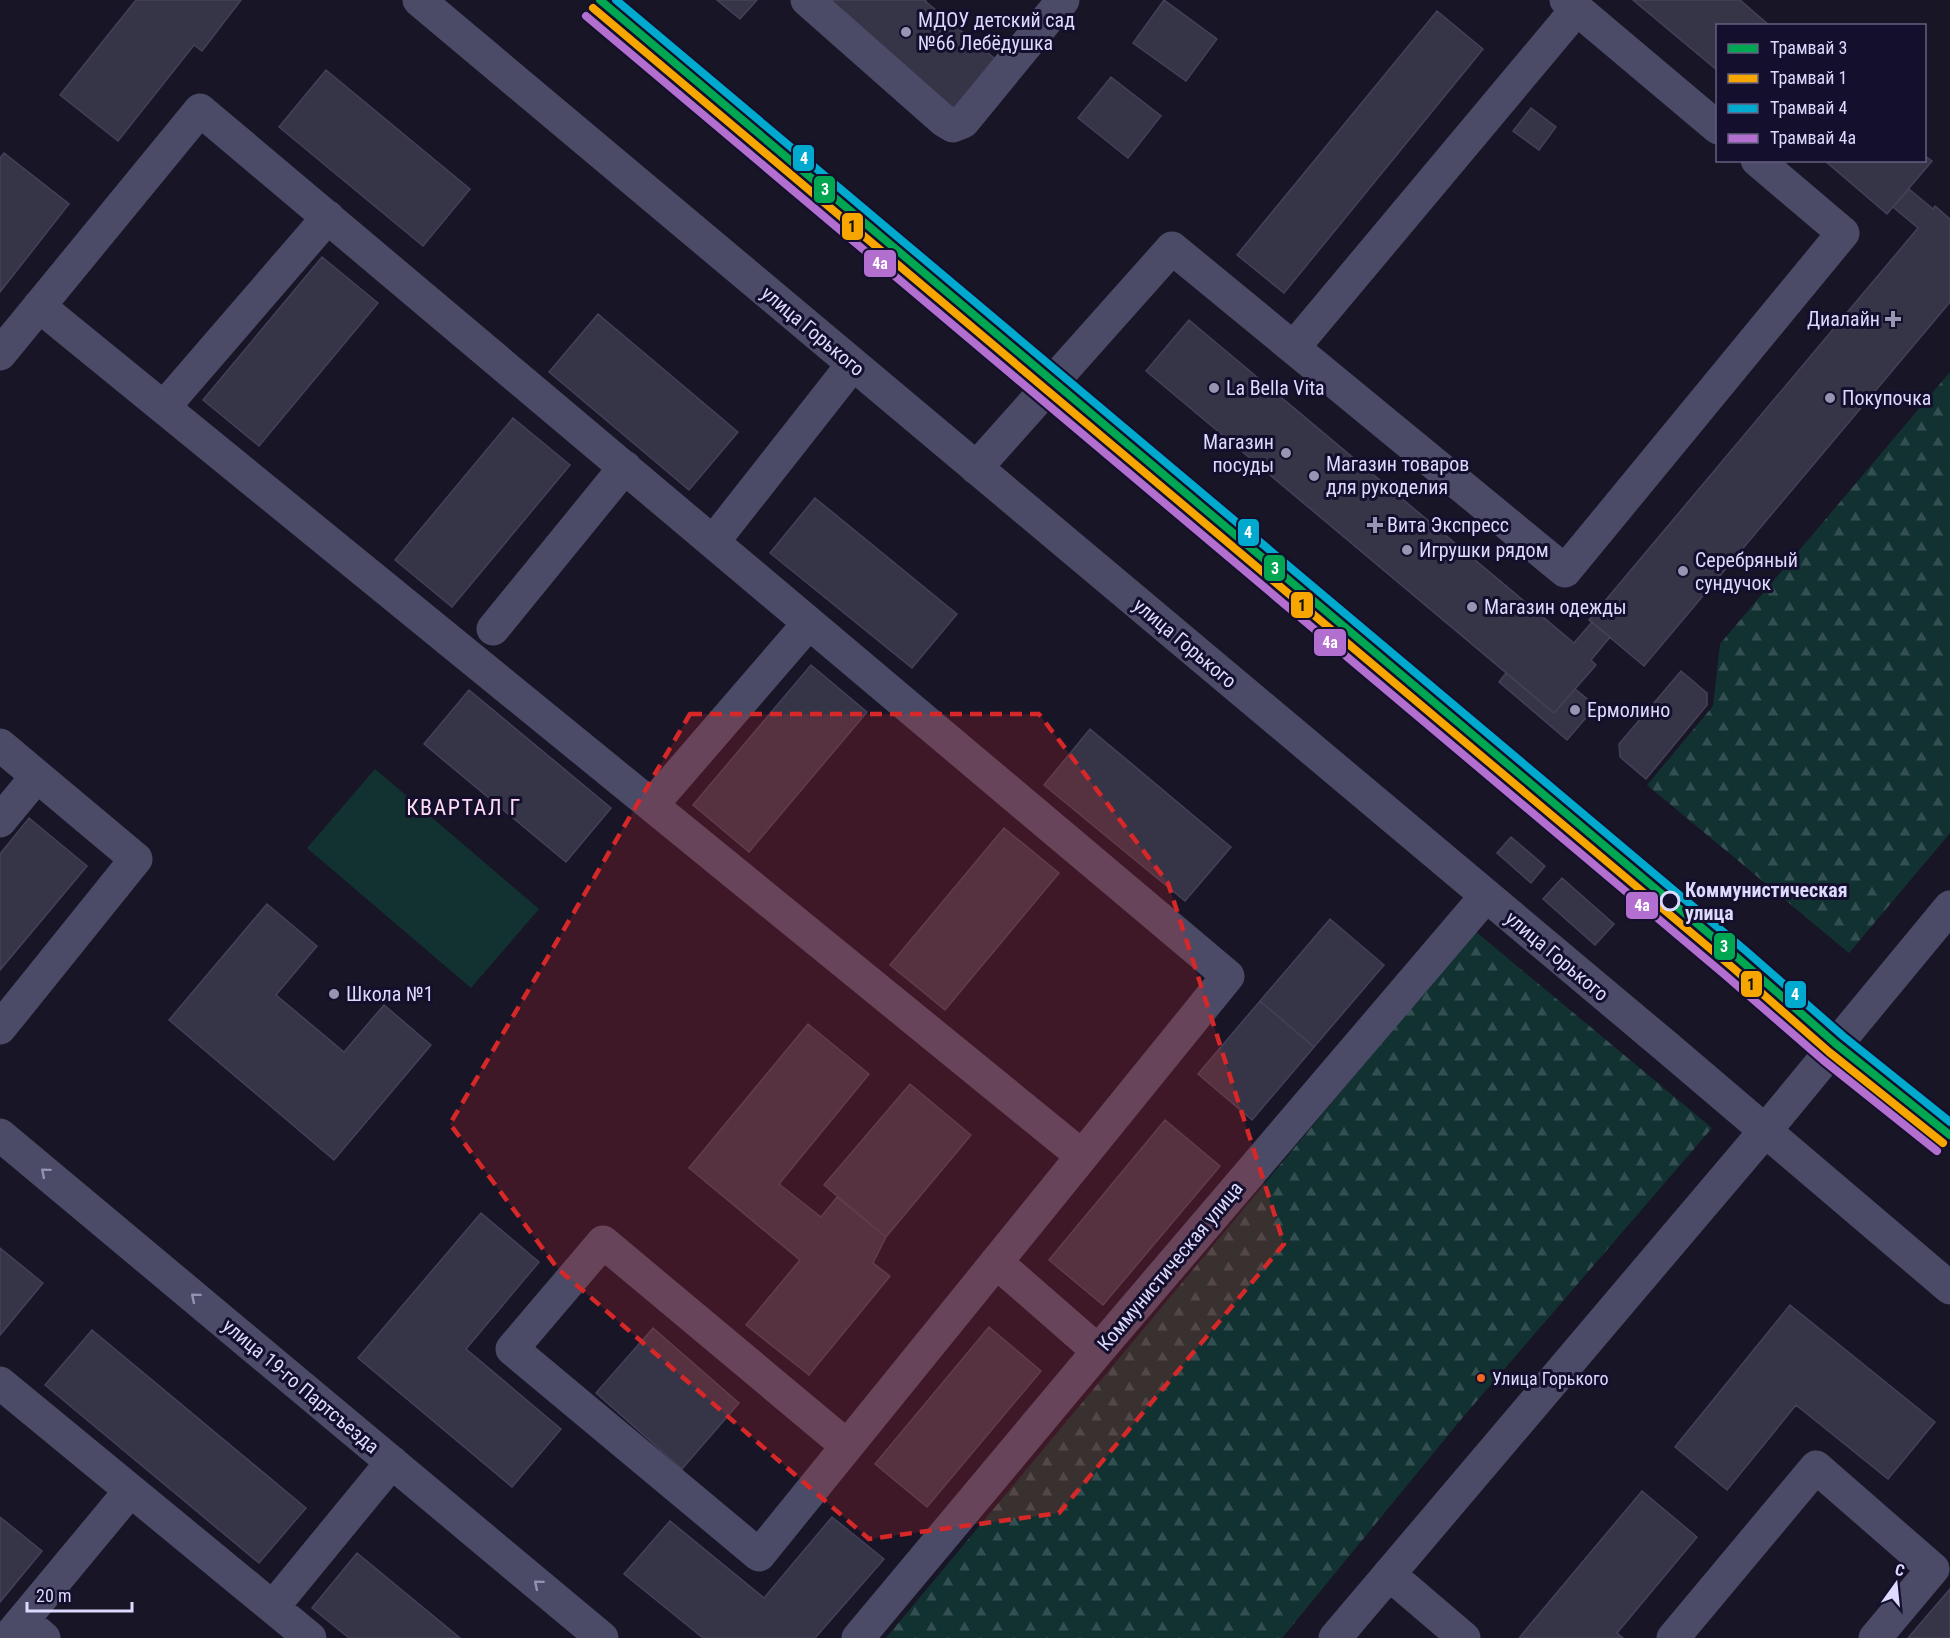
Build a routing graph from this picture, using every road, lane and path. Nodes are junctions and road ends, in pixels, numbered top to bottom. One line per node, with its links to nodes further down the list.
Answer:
1 (419, 0): 11 (street, улица Горького)
2 (807, 0): 3 (street)
3 (1063, 0)
4 (1571, 5): 5 (street); 9 (street)
5 (1716, 126)
6 (1759, 162): 9 (street)
7 (328, 217): 8 (street); 12 (street); 13 (street)
8 (39, 306): 10 (street); 12 (street)
9 (1294, 347): 14 (street)
10 (0, 354)
11 (853, 364): 14 (street, улица Горького); 15 (street)
12 (164, 407): 20 (street)
13 (624, 467): 15 (street); 17 (street)
14 (976, 468): 22 (street, улица Горького)
15 (713, 542): 16 (street)
16 (809, 623): 20 (street); 27 (street)
17 (493, 629)
18 (0, 745): 19 (street)
19 (37, 776): 21 (street); 24 (street)
20 (652, 805): 27 (street)
21 (0, 821)
22 (1486, 896): 25 (street, улица Горького); 30 (street, Коммунистическая улица)
23 (1950, 907): 25 (street)
24 (0, 1028)
25 (1766, 1131): 29 (street, улица Горького); 35 (street)
26 (0, 1135): 33 (street, улица 19-го Партсъезда, one-way to 26)
27 (1083, 1155): 28 (street)
28 (996, 1262): 30 (street); 32 (street)
29 (1950, 1288)
30 (1098, 1351): 40 (street, Коммунистическая улица)
31 (0, 1383): 34 (street)
32 (847, 1446): 32 (street)
33 (392, 1462): 36 (street); 39 (street, улица 19-го Партсъезда, one-way to 33)
34 (130, 1491): 36 (street); 37 (street)
35 (1389, 1574): 41 (street); 42 (street)
36 (273, 1607): 38 (street)
37 (25, 1632)
38 (310, 1638)
39 (602, 1638)
40 (858, 1638)
41 (1335, 1638)
42 (1464, 1638)
43 (1673, 1638): 44 (street)
44 (1875, 1638)

